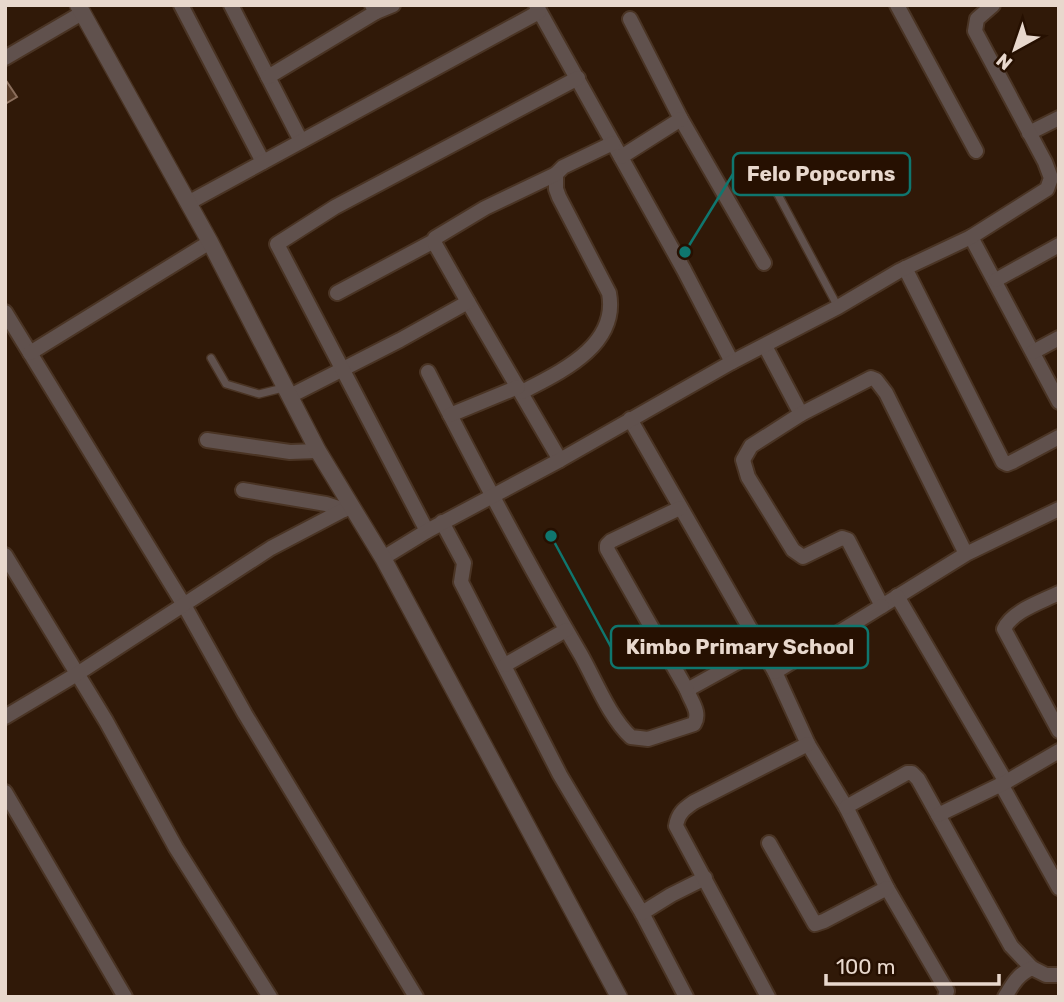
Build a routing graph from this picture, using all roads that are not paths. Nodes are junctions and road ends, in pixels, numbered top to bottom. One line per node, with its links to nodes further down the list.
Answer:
1 (181, 5): 21 (street)
2 (393, 5): 6 (street)
3 (897, 5): 18 (street)
4 (993, 5): 15 (street)
5 (237, 7): 11 (street)
6 (374, 8): 11 (street)
7 (538, 8): 12 (street); 16 (street)
8 (80, 9): 10 (street); 23 (street)
9 (631, 19): 14 (street)
10 (5, 58)
11 (268, 77): 16 (street)
12 (578, 79): 17 (street); 41 (street)
13 (1059, 118): 15 (street)
14 (681, 119): 19 (street); 28 (street)
15 (1029, 133): 24 (street)
16 (301, 141): 21 (street)
17 (613, 143): 19 (street); 22 (street)
18 (976, 151)
19 (621, 157): 40 (street)
20 (759, 159): 33 (lane)
21 (263, 162): 23 (street)
22 (556, 174): 25 (street); 43 (street)
23 (188, 203): 26 (street)
24 (971, 237): 29 (street); 30 (street)
25 (434, 241): 31 (street); 32 (street)
26 (210, 242): 38 (street); 44 (street)
27 (1059, 245): 30 (street)
28 (764, 263)
29 (905, 268): 33 (street); 49 (street)
30 (996, 280): 37 (street)
31 (337, 293)
32 (468, 302): 41 (street); 43 (street)
33 (838, 307): 36 (street)
34 (5, 312): 38 (street)
35 (1059, 338): 37 (street)
36 (765, 346): 40 (street); 46 (street)
37 (1033, 352): 45 (street)
38 (30, 353): 65 (street)
39 (211, 358): 44 (lane)
40 (732, 362): 48 (street)
41 (342, 369): 44 (street); 59 (street)
42 (428, 372): 47 (street)
43 (520, 390): 47 (street); 52 (street)
44 (289, 391): 51 (street)
45 (1059, 402)
46 (801, 414): 60 (street); 66 (street)
47 (450, 415): 54 (street)
48 (630, 419): 52 (street); 56 (street)
49 (1059, 437)
50 (207, 440): 51 (street)
51 (318, 451): 55 (street)
52 (560, 460): 54 (street)
53 (243, 490): 55 (street)
54 (492, 495): 58 (street); 67 (street)
55 (348, 508): 62 (street); 65 (street)
56 (680, 508): 68 (street); 72 (street)
57 (1059, 509): 60 (street)
58 (442, 522): 59 (street); 69 (street)
59 (427, 531): 62 (street)
60 (966, 554): 64 (street)
61 (5, 555): 71 (street)
62 (383, 558): 92 (street)
63 (1059, 593): 74 (street)
64 (897, 596): 66 (street); 77 (street)
65 (184, 605): 71 (street); 91 (street)
66 (882, 606): 70 (street)
67 (566, 630): 69 (street); 72 (street)
68 (761, 649): 70 (street); 72 (street)
69 (505, 665): 85 (street)
70 (775, 672): 75 (street)
71 (77, 674): 73 (street); 90 (street)
72 (687, 690)
73 (5, 717)
74 (1059, 731)
75 (808, 744): 79 (street); 82 (street)
76 (1059, 751): 77 (street)
77 (1004, 783): 80 (street); 84 (street)
78 (5, 792): 89 (street)
79 (846, 807): 80 (street); 83 (street)
80 (938, 815): 86 (street)
81 (769, 843): 83 (street)
82 (705, 878): 85 (street); 94 (street)
83 (887, 888): 88 (street)
84 (1059, 888)
85 (642, 913): 93 (street)
86 (1032, 968): 87 (street); 95 (street)
87 (1059, 975)
88 (946, 996)
89 (125, 997)
90 (270, 997)
91 (416, 997)
92 (619, 997)
93 (686, 997)
94 (768, 997)
95 (1005, 997)

